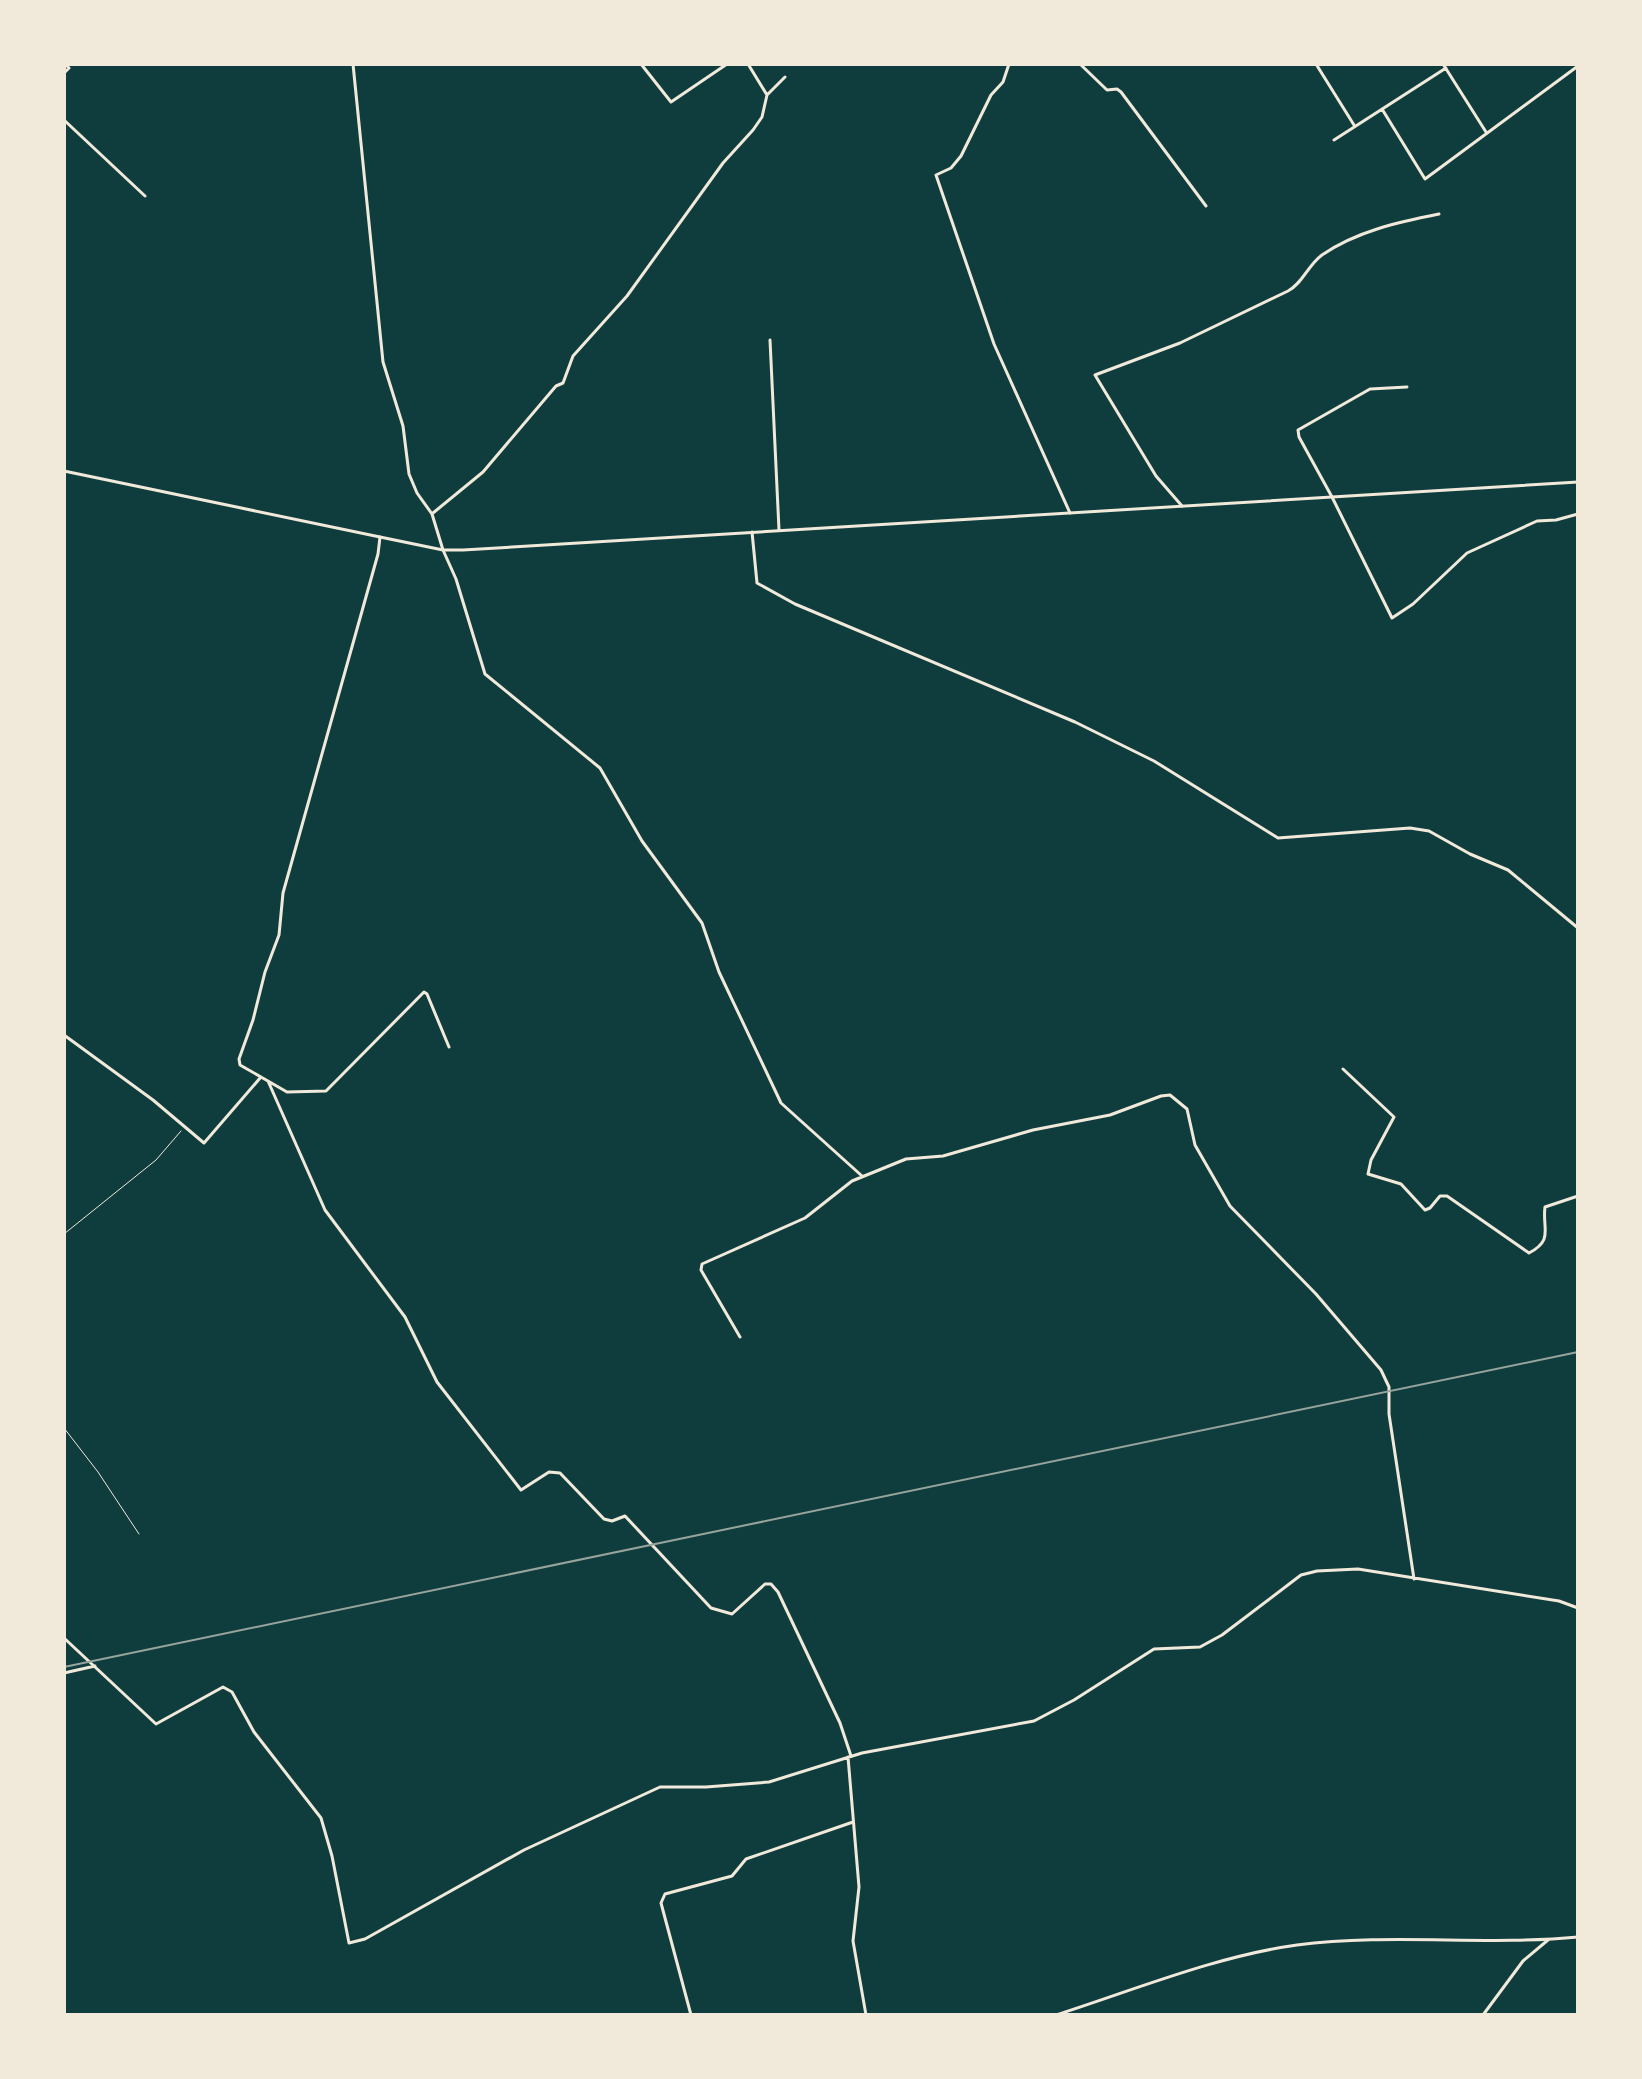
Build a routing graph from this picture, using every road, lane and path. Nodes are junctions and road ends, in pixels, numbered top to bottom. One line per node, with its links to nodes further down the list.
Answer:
1 (353, 64): 29 (street)
2 (641, 64): 3 (street)
3 (727, 64)
4 (748, 64): 13 (street)
5 (1009, 64): 28 (street)
6 (1080, 64): 20 (street)
7 (1316, 64): 16 (street)
8 (67, 66): 11 (street)
9 (1445, 66): 14 (street); 17 (street)
10 (1578, 66): 17 (street)
11 (64, 73)
12 (785, 77): 13 (street)
13 (767, 95): 29 (street)
14 (1382, 109): 16 (street); 17 (street)
15 (64, 120): 19 (street)
16 (1355, 126): 18 (street)
17 (1487, 133)
18 (1334, 140)
19 (145, 196)
20 (1206, 206)
21 (1439, 214): 27 (street)
22 (770, 340): 31 (street)
23 (1407, 387): 26 (street)
24 (64, 471): 33 (street)
25 (1578, 482): 26 (street)
26 (1332, 497): 27 (street); 30 (street)
27 (1182, 506): 28 (street)
28 (1070, 513): 31 (street)
29 (432, 514): 34 (street)
30 (1578, 514)
31 (779, 530): 32 (street)
32 (752, 532): 34 (street); 35 (street)
33 (380, 537): 34 (street); 39 (street)
34 (443, 550): 42 (street)
35 (1578, 928)
36 (64, 1035): 41 (street)
37 (449, 1047): 40 (street)
38 (1343, 1069): 43 (street)
39 (261, 1077): 40 (street); 41 (street)
40 (268, 1081): 53 (street)
41 (186, 1126): 44 (path)
42 (862, 1176): 45 (street); 48 (street)
43 (1578, 1196)
44 (64, 1234)
45 (740, 1337)
46 (64, 1428): 47 (path)
47 (139, 1534)
48 (1414, 1579): 49 (street); 53 (street)
49 (1578, 1608)
50 (64, 1638): 51 (street)
51 (95, 1666): 52 (street); 53 (street)
52 (64, 1673)
53 (849, 1756): 54 (street)
54 (853, 1822): 57 (street); 58 (street)
55 (1578, 1937): 56 (street)
56 (1548, 1940): 59 (street); 60 (street)
57 (691, 2015)
58 (866, 2015)
59 (1056, 2015)
60 (1483, 2015)

